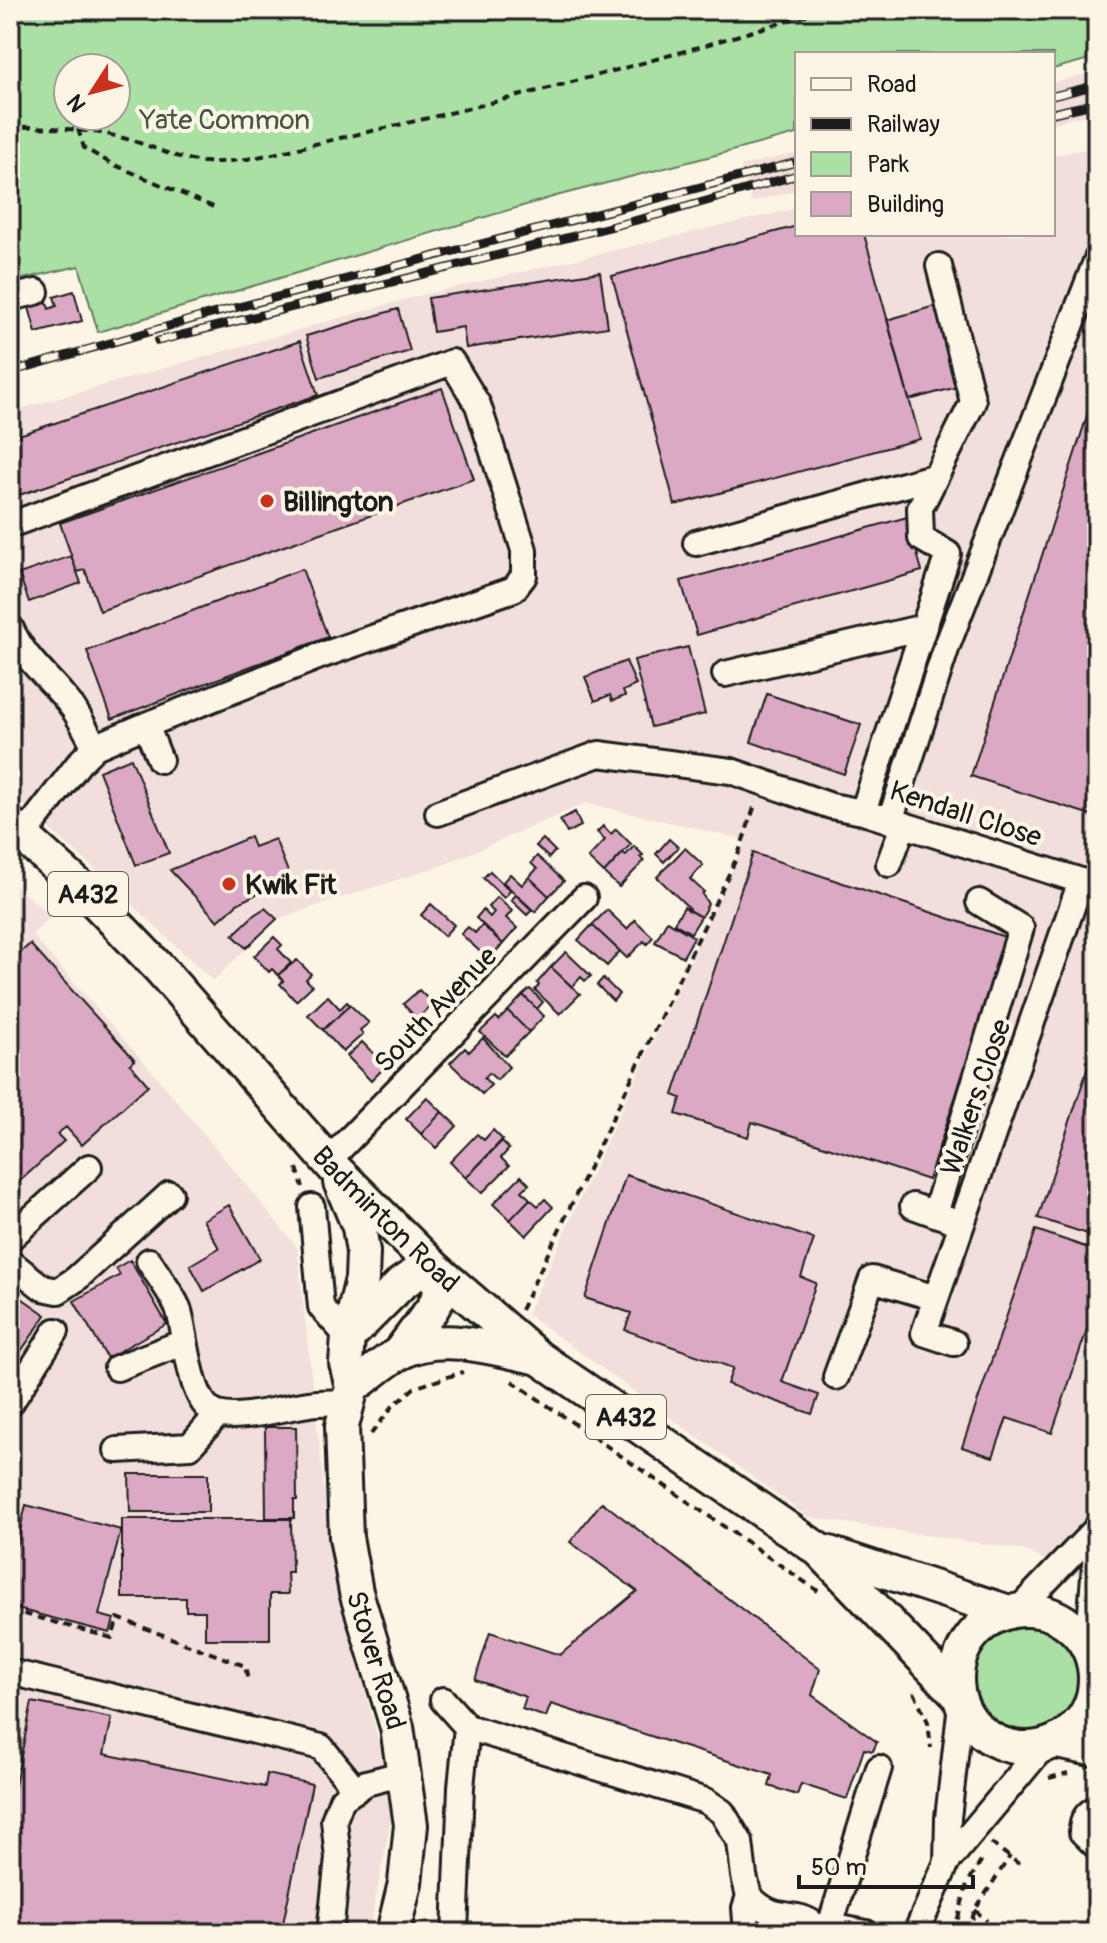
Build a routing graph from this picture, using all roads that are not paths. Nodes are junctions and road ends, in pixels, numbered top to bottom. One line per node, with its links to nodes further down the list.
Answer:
1 (1097, 259): 16 (street)
2 (939, 266): 5 (street)
3 (36, 292): 4 (street)
4 (10, 298)
5 (936, 476): 7 (street); 9 (street)
6 (10, 525): 11 (street)
7 (696, 543)
8 (10, 627): 12 (street)
9 (924, 627): 10 (street); 14 (street)
10 (725, 674)
11 (146, 725): 12 (street); 13 (street)
12 (95, 747): 17 (street)
13 (160, 760)
14 (863, 812): 15 (street, Kendall Close); 16 (street, Kendall Close)
15 (438, 813)
16 (896, 823): 18 (street); 19 (street, Kendall Close)
17 (17, 830): 22 (main road, Badminton Road / A432)
18 (889, 864)
19 (1089, 883): 26 (street, Walkers Close)
20 (584, 898): 22 (street, South Avenue)
21 (979, 902): 26 (street)
22 (331, 1164): 30 (main road, Badminton Road / A432); 33 (main road, Stover Road)
23 (89, 1167): 27 (street)
24 (170, 1194): 29 (street)
25 (312, 1207): 33 (street)
26 (963, 1224): 31 (street, Walkers Close)
27 (10, 1238)
28 (149, 1261): 34 (street)
29 (10, 1262)
30 (438, 1271): 33 (main road); 36 (main road); 37 (main road, Badminton Road / A432)
31 (936, 1298): 35 (street, Walkers Close); 39 (street)
32 (56, 1331): 41 (street)
33 (348, 1337): 40 (main road, Stover Road)
34 (184, 1342): 38 (street); 42 (street)
35 (954, 1343)
36 (399, 1353): 37 (main road); 40 (main road)
37 (539, 1358): 46 (main road, Badminton Road / A432)
38 (117, 1368)
39 (836, 1377)
40 (349, 1395): 42 (street); 56 (main road, Stover Road)
41 (10, 1404)
42 (218, 1414): 43 (street)
43 (117, 1450)
44 (1097, 1528): 47 (street)
45 (1097, 1541): 48 (street)
46 (819, 1550): 47 (main road, Badminton Road / A432); 51 (main road, Badminton Road / A432)
47 (1014, 1611): 48 (main road); 51 (main road)
48 (1092, 1655): 53 (main road)
49 (10, 1672): 57 (street)
50 (443, 1700): 52 (street)
51 (960, 1700): 53 (main road); 60 (street)
52 (467, 1727): 61 (street); 65 (street)
53 (1049, 1745): 54 (main road); 60 (street)
54 (1097, 1750)
55 (879, 1768): 62 (street)
56 (405, 1773): 57 (street); 64 (main road, Stover Road)
57 (356, 1790): 63 (street)
58 (1097, 1808): 59 (street)
59 (1097, 1847)
60 (947, 1862): 68 (street)
61 (749, 1896): 62 (street); 66 (street)
62 (817, 1928): 67 (street)
63 (330, 1933)
64 (393, 1933)
65 (455, 1933)
66 (747, 1933)
67 (866, 1933)
68 (916, 1933)

